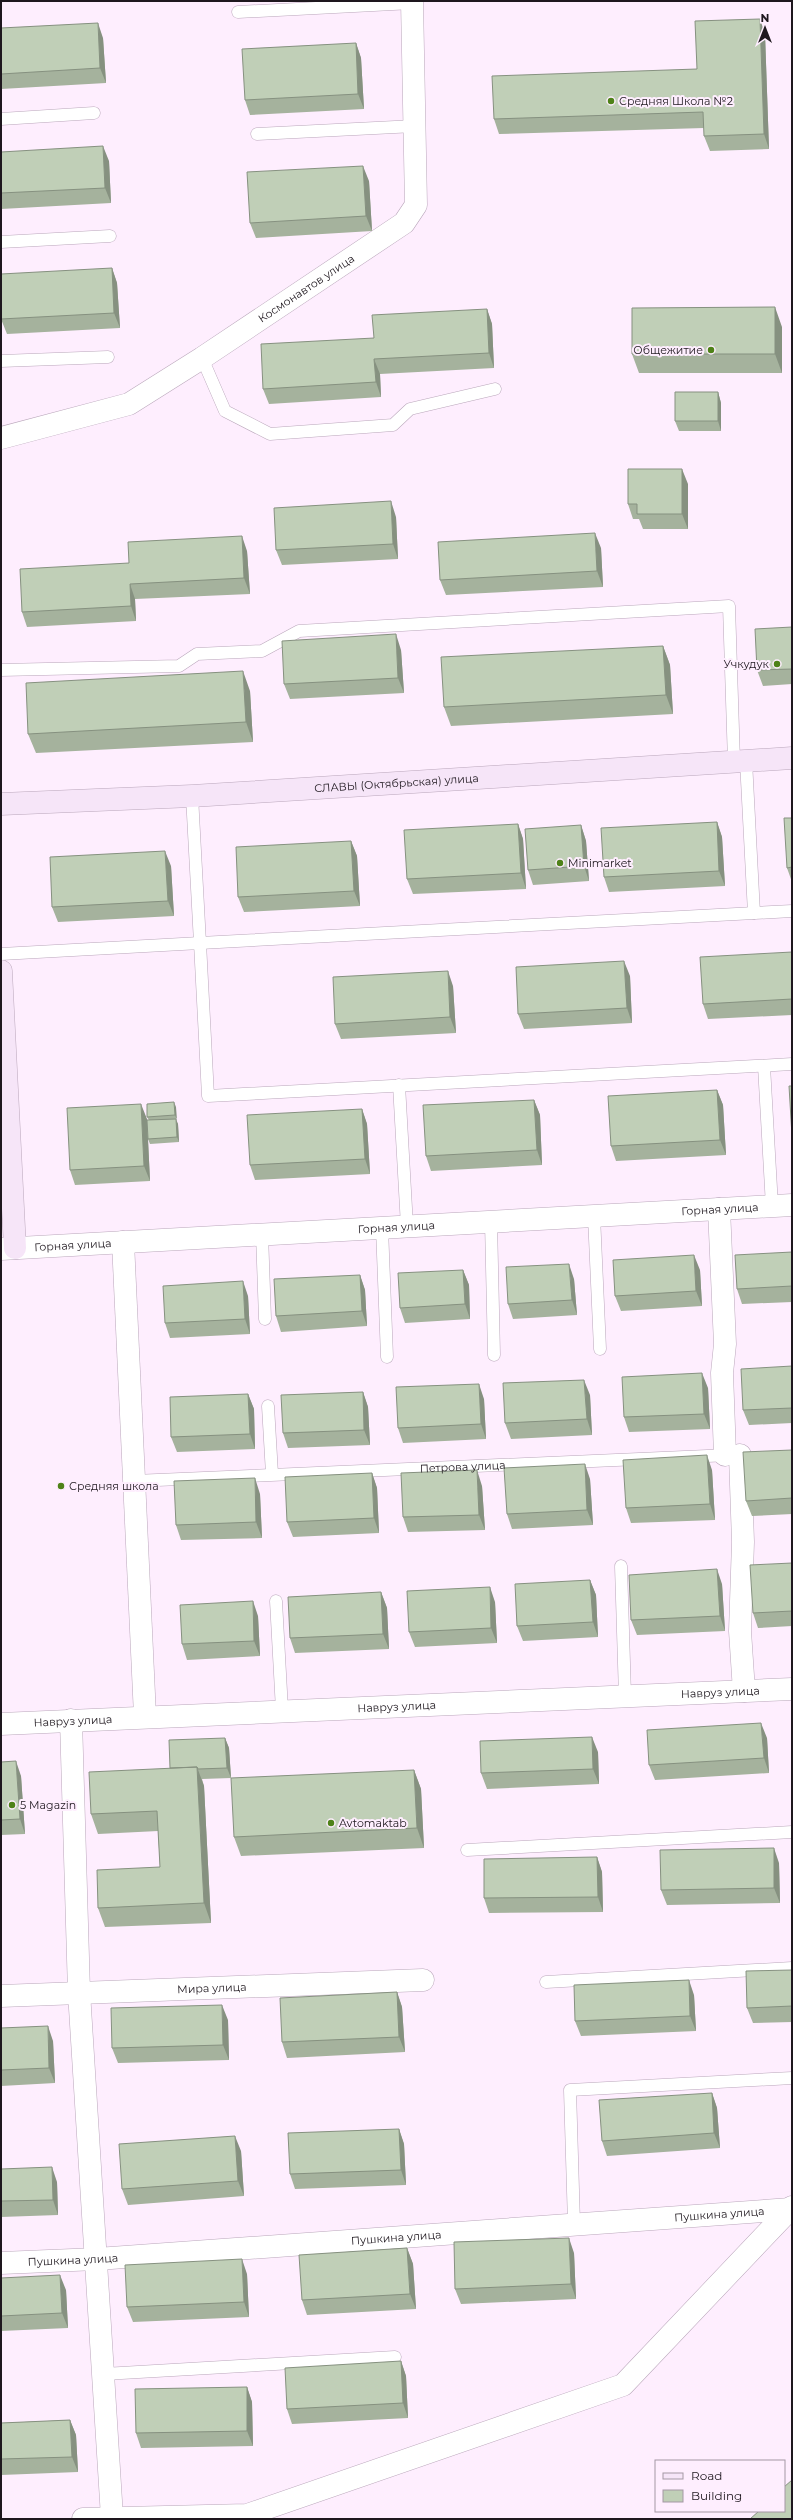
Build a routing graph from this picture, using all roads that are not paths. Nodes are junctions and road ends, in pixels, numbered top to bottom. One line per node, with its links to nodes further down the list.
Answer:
1 (412, 2): 2 (lane); 5 (street, Космонавтов улица)
2 (238, 12)
3 (94, 114): 4 (lane)
4 (1, 119)
5 (415, 126): 6 (lane); 10 (street, Космонавтов улица)
6 (257, 134)
7 (110, 236): 8 (lane)
8 (1, 242)
9 (108, 357): 11 (lane)
10 (202, 358): 12 (lane); 13 (street, Космонавтов улица)
11 (1, 361)
12 (495, 389)
13 (1, 438)
14 (1, 670): 16 (lane)
15 (792, 758): 16 (main road, СЛАВЫ (Октябрьская) улица)
16 (740, 762): 17 (main road, СЛАВЫ (Октябрьская) улица); 20 (lane)
17 (192, 796): 18 (main road, СЛАВЫ (Октябрьская) улица); 21 (lane)
18 (1, 804)
19 (792, 912): 20 (lane)
20 (754, 913): 21 (lane)
21 (200, 943): 22 (lane); 26 (lane)
22 (1, 954)
23 (1, 971): 35 (main road)
24 (792, 1064): 25 (lane)
25 (764, 1066): 26 (lane); 27 (lane)
26 (399, 1085): 31 (lane)
27 (782, 1205): 28 (street, Горная улица)
28 (719, 1209): 29 (street, Горная улица); 41 (street)
29 (594, 1216): 30 (street, Горная улица); 37 (lane)
30 (491, 1222): 31 (street, Горная улица); 38 (lane)
31 (407, 1226): 32 (street, Горная улица)
32 (382, 1228): 33 (street, Горная улица); 39 (lane)
33 (262, 1234): 34 (street, Горная улица); 36 (lane)
34 (123, 1242): 35 (street, Горная улица); 43 (street)
35 (8, 1248)
36 (265, 1320)
37 (600, 1349)
38 (494, 1355)
39 (387, 1356)
40 (268, 1406): 42 (lane)
41 (740, 1454): 42 (lane, Петрова улица); 47 (street)
42 (272, 1474): 43 (lane, Петрова улица)
43 (134, 1481): 50 (street)
44 (621, 1566): 48 (lane)
45 (276, 1601): 49 (lane)
46 (792, 1689): 47 (street, Навруз улица)
47 (744, 1691): 48 (street, Навруз улица)
48 (625, 1696): 49 (street, Навруз улица)
49 (282, 1710): 50 (street, Навруз улица)
50 (145, 1716): 51 (street, Навруз улица)
51 (71, 1720): 52 (street, Навруз улица); 58 (street)
52 (1, 1724)
53 (792, 1832): 54 (lane)
54 (467, 1850)
55 (792, 1968): 57 (lane)
56 (423, 1980): 58 (street, Мира улица)
57 (546, 1982)
58 (79, 1992): 59 (street, Мира улица); 63 (street)
59 (1, 1996)
60 (792, 2078): 62 (lane)
61 (791, 2208): 62 (street, Пушкина улица); 67 (street)
62 (574, 2224): 63 (street, Пушкина улица)
63 (97, 2259): 64 (street, Пушкина улица); 66 (street)
64 (1, 2263)
65 (395, 2357): 66 (lane)
66 (104, 2374): 67 (street)
67 (112, 2518): 68 (street)
68 (83, 2519)

